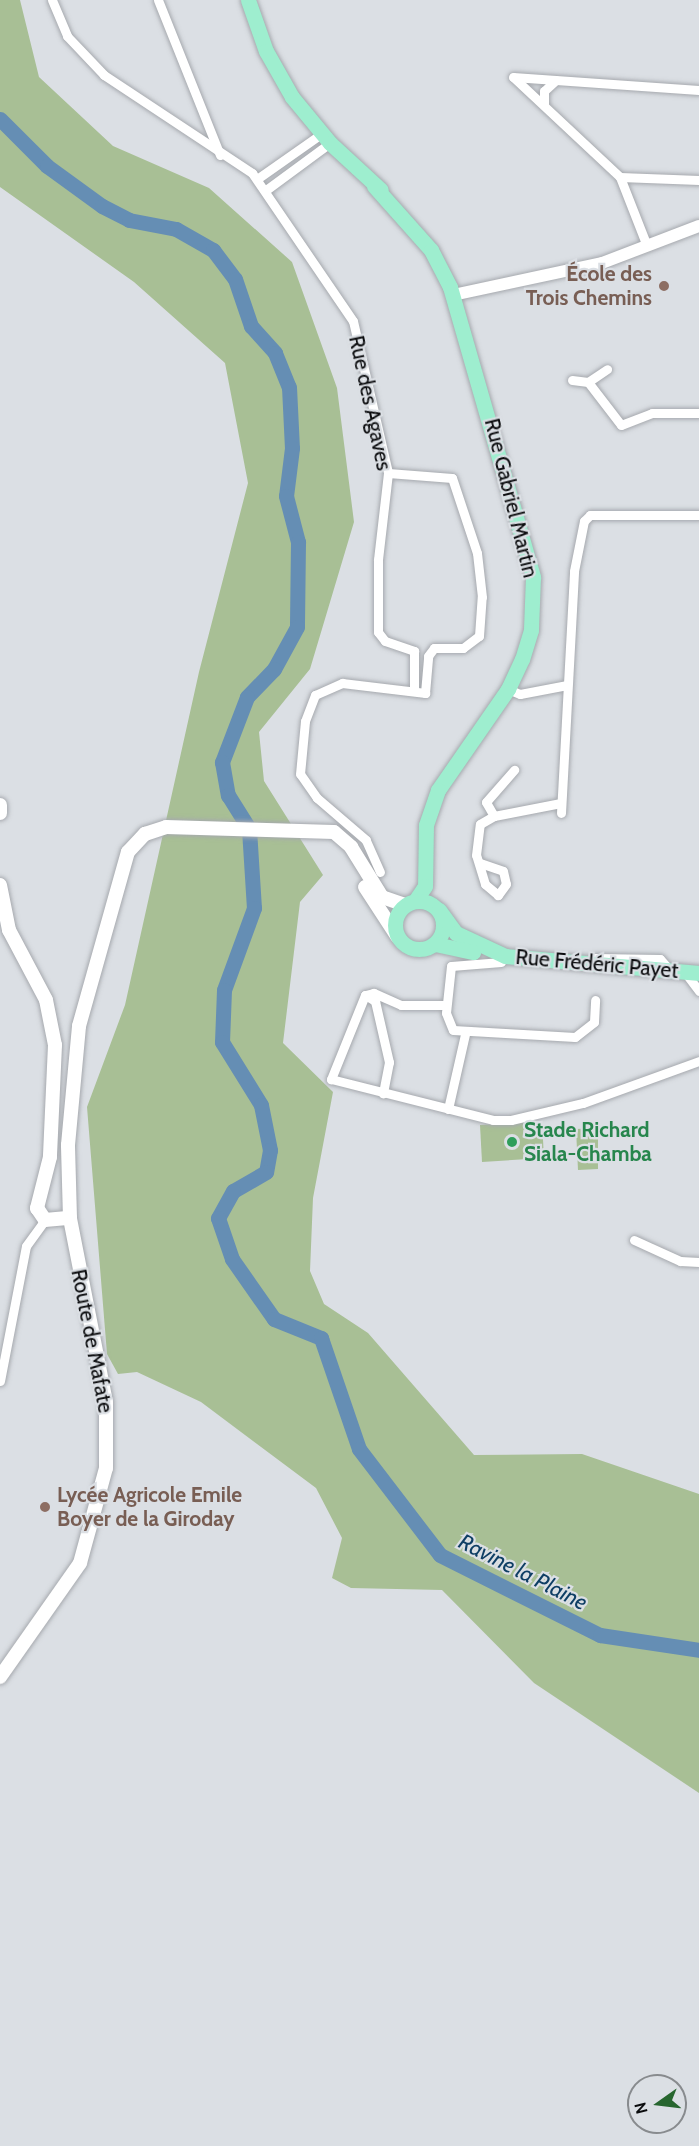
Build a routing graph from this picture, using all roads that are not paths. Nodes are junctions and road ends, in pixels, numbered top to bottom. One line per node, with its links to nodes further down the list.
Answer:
1 (52, 0): 8 (street, Rue des Agaves)
2 (158, 0): 8 (street)
3 (248, 0): 7 (main road, Rue Gabriel Martin)
4 (556, 80): 5 (street); 6 (street); 6 (street)
5 (699, 90)
6 (544, 104): 9 (street)
7 (326, 138): 10 (street); 12 (street); 15 (main road, Rue Gabriel Martin)
8 (220, 155): 10 (street, Rue des Agaves)
9 (620, 177): 11 (street); 14 (street)
10 (257, 179): 12 (street, Rue des Agaves)
11 (699, 180)
12 (266, 190): 20 (street, Rue des Agaves)
13 (699, 226): 14 (street)
14 (646, 246): 15 (street)
15 (456, 295): 23 (main road, Rue Gabriel Martin)
16 (607, 369): 18 (street)
17 (572, 380): 18 (street)
18 (588, 382): 19 (street)
19 (699, 413)
20 (388, 473): 24 (street, Rue des Agaves); 24 (street)
21 (699, 514): 22 (street)
22 (567, 685): 23 (street); 28 (street)
23 (508, 689): 31 (main road, Rue Gabriel Martin)
24 (414, 691): 32 (street)
25 (514, 770): 28 (street)
26 (0, 805): 27 (main road)
27 (0, 813)
28 (494, 816): 30 (street)
29 (314, 830): 32 (main road); 34 (main road); 49 (main road, Route de Mafate)
30 (480, 862)
31 (426, 867): 35 (main road, Rue Gabriel Martin); 36 (main road, Rue Gabriel Martin)
32 (379, 878): 34 (street); 35 (main road)
33 (0, 885): 50 (main road)
34 (372, 899): 37 (main road)
35 (410, 903): 36 (main road); 37 (main road)
36 (437, 909): 38 (main road); 40 (main road, Rue Frédéric Payet)
37 (397, 936): 38 (main road)
38 (435, 944): 39 (main road, Rue Frédéric Payet)
39 (501, 962): 40 (main road, Rue Frédéric Payet); 44 (street)
40 (687, 975): 41 (street)
41 (699, 992)
42 (377, 998): 44 (street); 47 (street); 47 (street)
43 (596, 1000): 45 (street)
44 (446, 1005): 45 (street)
45 (465, 1034): 48 (street)
46 (699, 1061): 48 (street)
47 (383, 1093): 48 (street)
48 (448, 1109)
49 (70, 1218): 50 (main road); 54 (main road, Route de Mafate)
50 (45, 1220): 53 (street)
51 (634, 1240): 52 (street)
52 (699, 1262)
53 (0, 1381)
54 (0, 1677)

